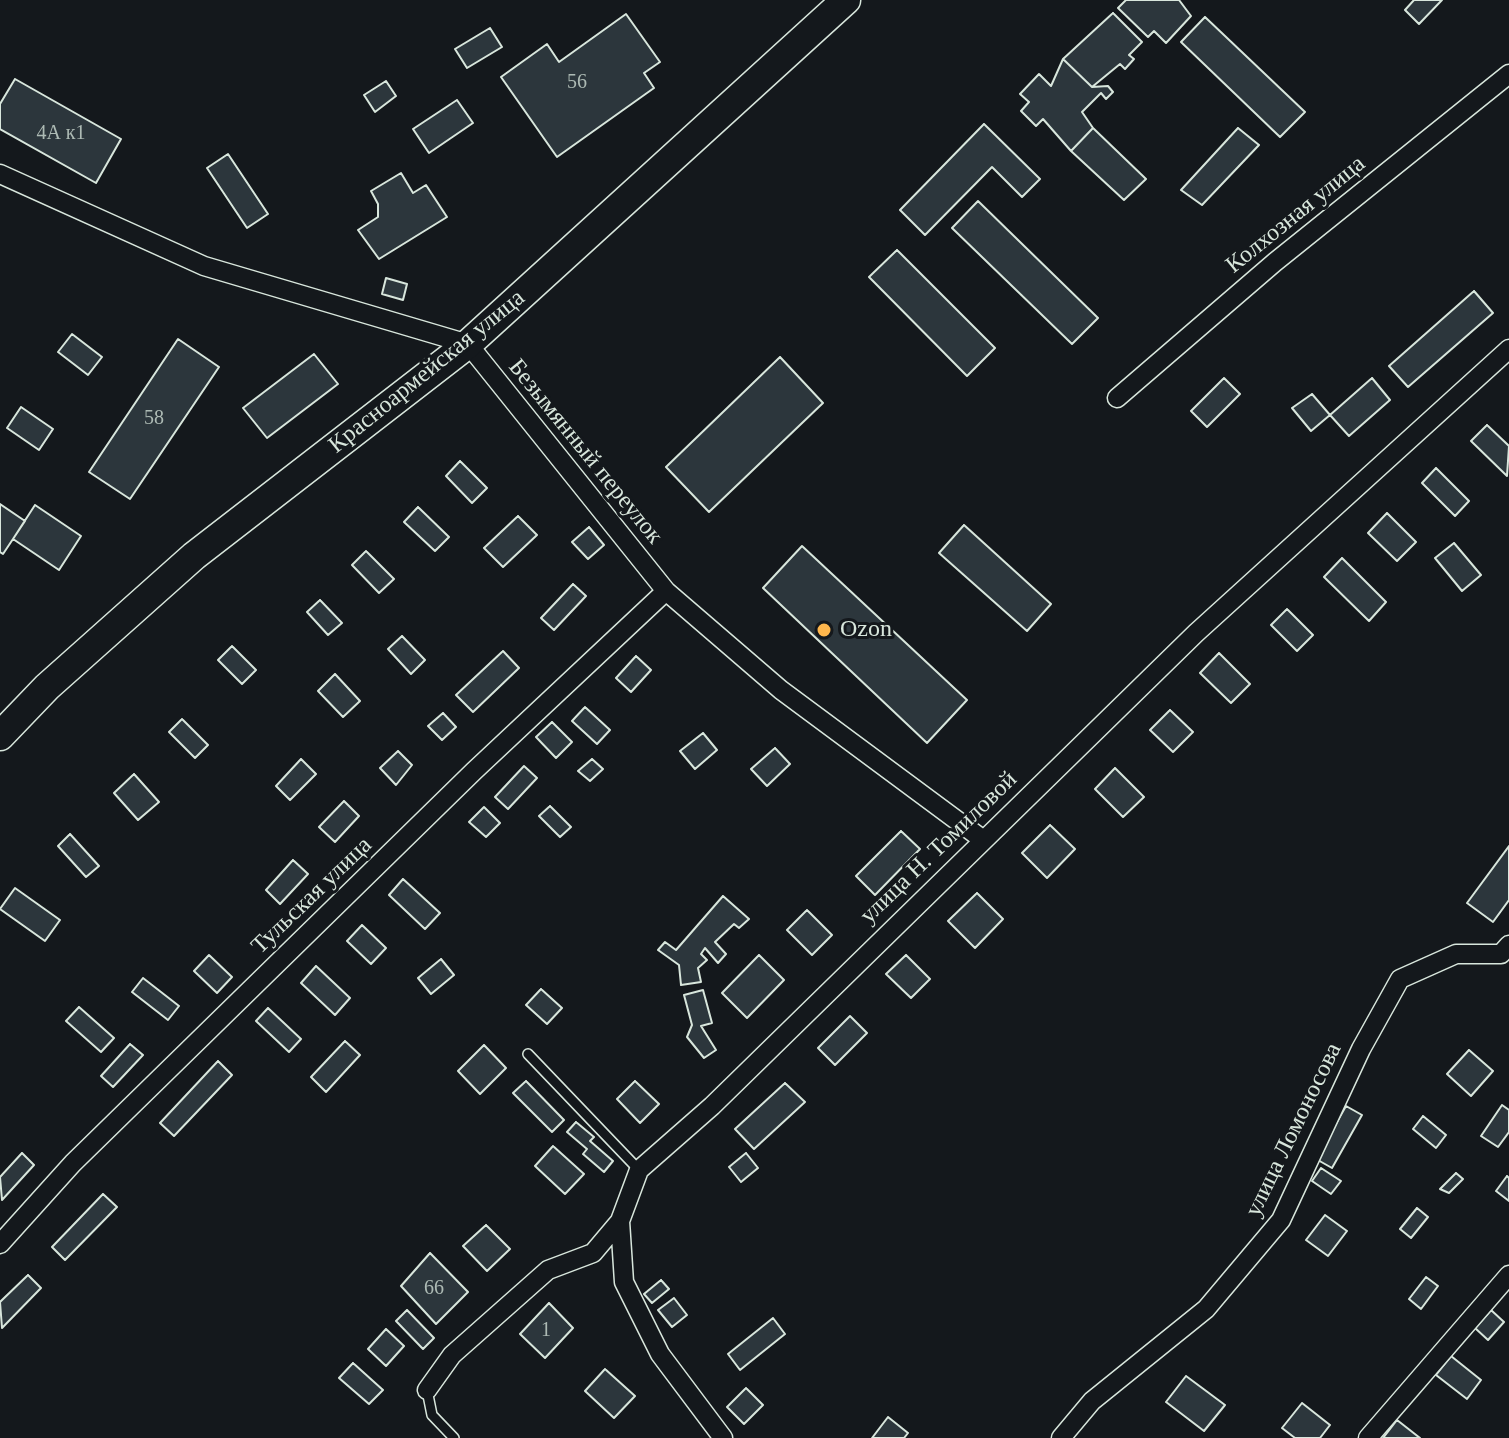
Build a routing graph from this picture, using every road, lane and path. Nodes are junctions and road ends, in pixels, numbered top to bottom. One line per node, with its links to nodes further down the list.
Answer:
1 (846, 0): 4 (main road, Красноармейская улица)
2 (1509, 74): 6 (street, Колхозная улица)
3 (0, 174): 4 (street)
4 (468, 344): 7 (street, Безымянный переулок); 8 (main road, Красноармейская улица)
5 (1509, 349): 9 (street, улица Н. Томиловой)
6 (1117, 398)
7 (666, 591): 9 (street, Безымянный переулок); 14 (street, Тульская улица)
8 (0, 736)
9 (982, 839): 12 (street, улица Н. Томиловой)
10 (1509, 945): 19 (street, улица Ломоносова)
11 (528, 1054): 12 (lane)
12 (639, 1170): 13 (street, улица Н. Томиловой)
13 (620, 1221): 16 (street, улица Н. Томиловой); 18 (street)
14 (0, 1244)
15 (1509, 1275): 20 (street)
16 (427, 1390): 17 (lane)
17 (454, 1438)
18 (723, 1438)
19 (1061, 1438)
20 (1368, 1438)

